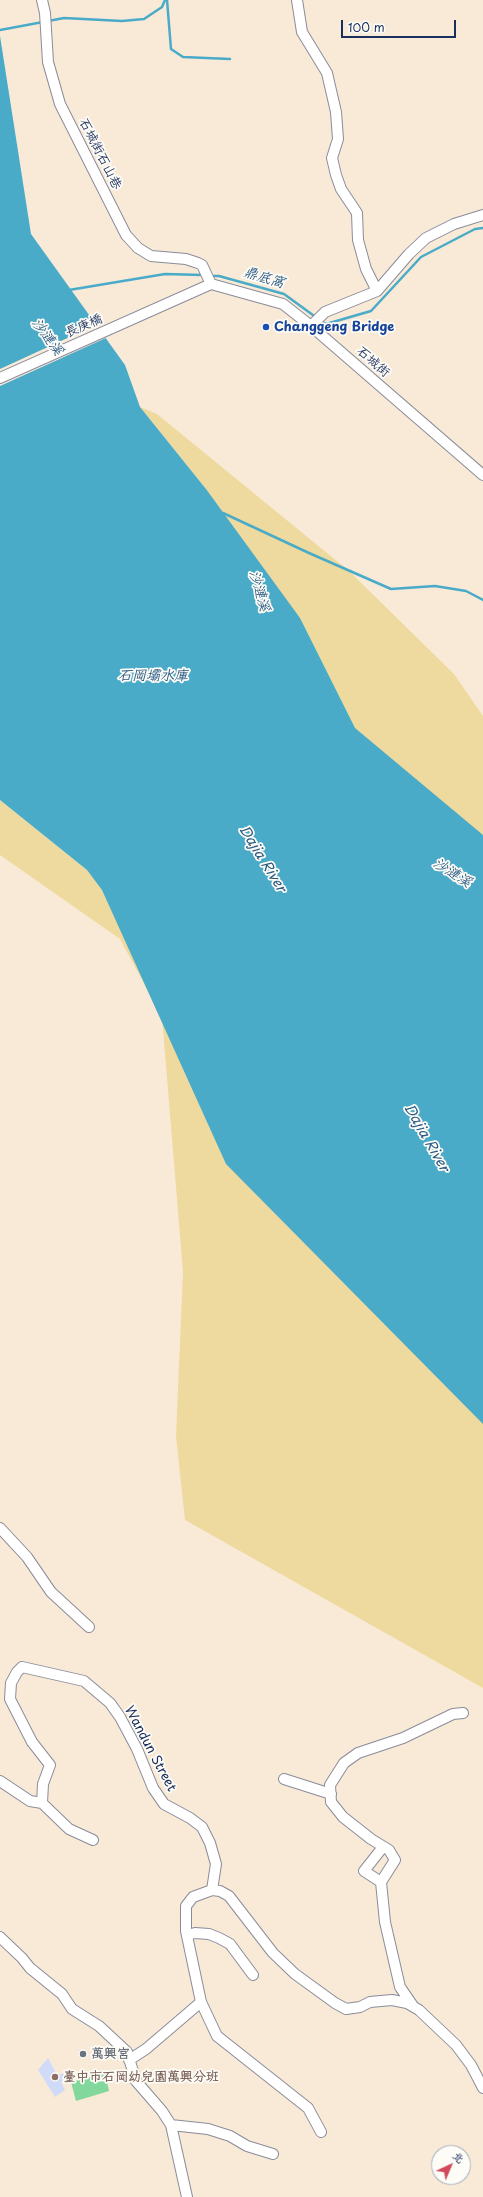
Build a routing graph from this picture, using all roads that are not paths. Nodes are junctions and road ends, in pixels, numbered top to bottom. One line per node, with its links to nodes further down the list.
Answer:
1 (42, 0): 4 (street, 石城街石山巷)
2 (297, 0): 5 (street)
3 (483, 215): 5 (street)
4 (210, 284): 6 (street, 石城街); 7 (street, 長庚橋)
5 (377, 291): 6 (street)
6 (316, 322): 8 (street, 石城街)
7 (0, 378)
8 (483, 474)
9 (0, 1528): 10 (street)
10 (89, 1627)
11 (463, 1713): 14 (street)
12 (284, 1779): 14 (street)
13 (0, 1781): 15 (street)
14 (331, 1794): 17 (street)
15 (42, 1803): 16 (street); 19 (street, Wandun Street)
16 (93, 1840)
17 (384, 1847): 18 (street); 18 (street)
18 (381, 1882): 24 (street)
19 (212, 1890): 20 (street); 24 (street)
20 (187, 1935): 22 (street); 23 (street)
21 (0, 1937): 25 (street)
22 (253, 1975)
23 (201, 2002): 25 (street); 28 (street)
24 (413, 2006): 26 (street)
25 (129, 2060): 27 (street)
26 (483, 2088)
27 (171, 2125): 29 (street); 30 (street)
28 (321, 2132)
29 (273, 2154)
30 (187, 2197)

